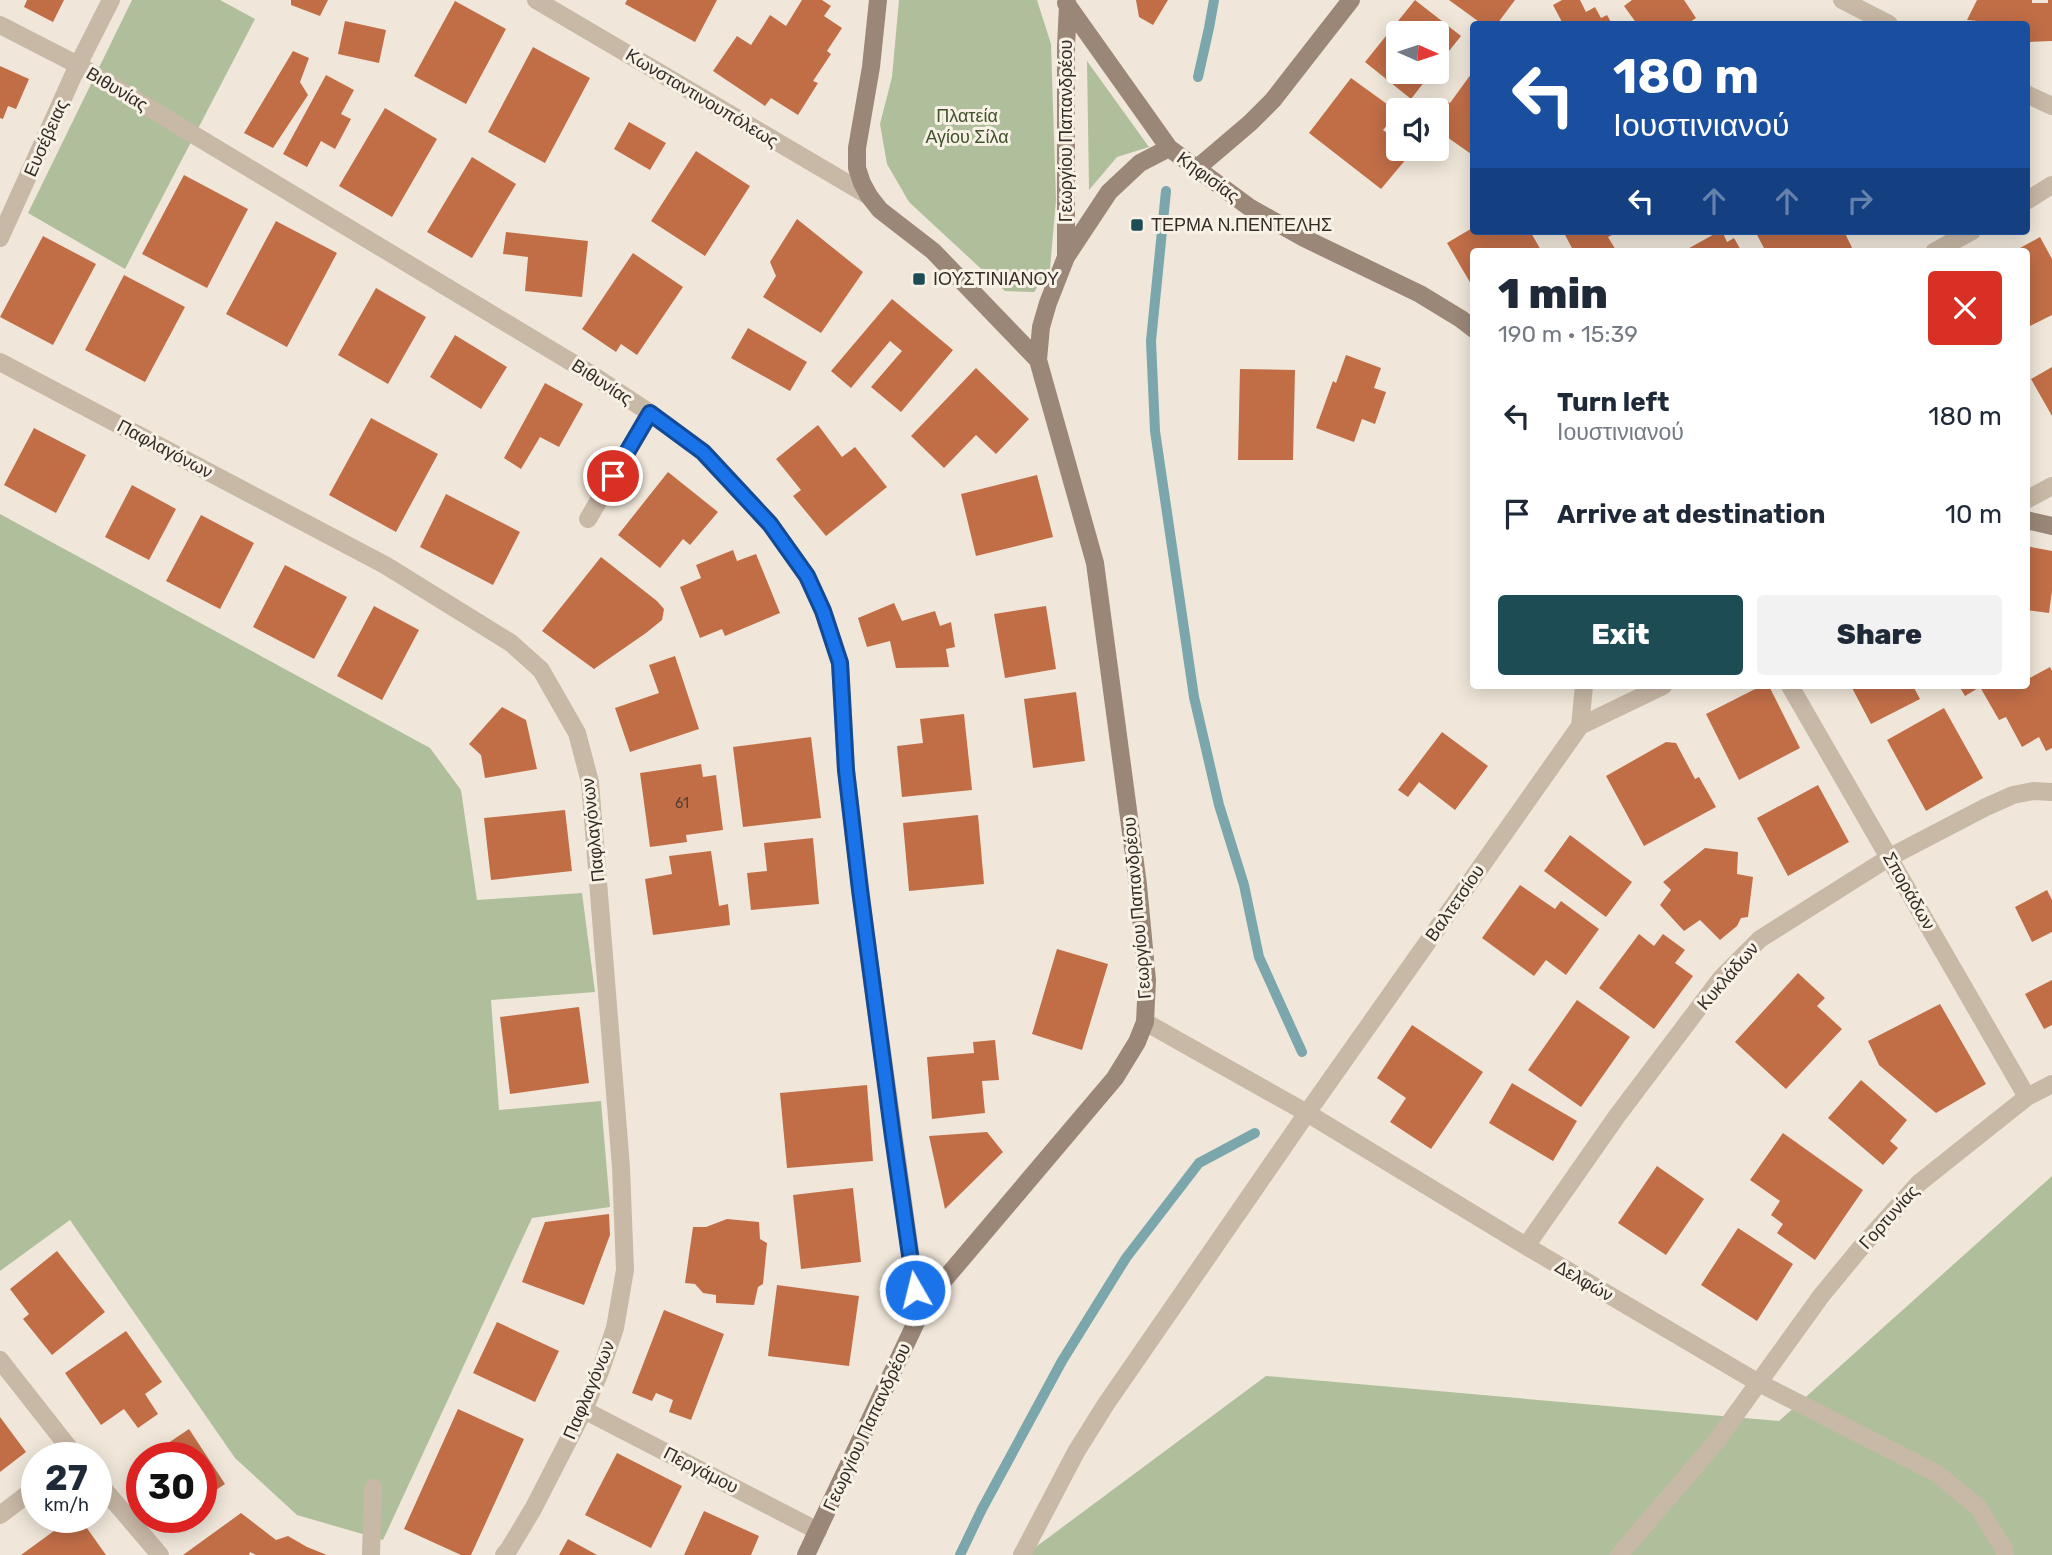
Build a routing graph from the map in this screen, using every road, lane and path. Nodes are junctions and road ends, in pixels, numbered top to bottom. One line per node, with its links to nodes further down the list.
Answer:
1 (111, 0): 9 (street, Ευσέβειας)
2 (536, 0): 15 (street, Κωνσταντινουπόλεως)
3 (878, 0): 15 (street, Κωνσταντινουπόλεως)
4 (1351, 0): 13 (street)
5 (1842, 0): 7 (street)
6 (1066, 3): 12 (street, Κηφισίας); 20 (street, Γεωργίου Παπανδρέου)
7 (1883, 21)
8 (0, 25): 9 (street, Βιθυνίας)
9 (78, 65): 18 (street, Ευσέβειας); 24 (street, Βιθυνίας)
10 (2030, 96): 11 (street)
11 (2052, 106)
12 (1169, 148): 13 (street, Κηφισίας); 20 (street, Γεωργίου Παπανδρέου)
13 (1196, 169): 21 (street, Κηφισίας)
14 (2052, 185): 16 (street)
15 (869, 196): 22 (street, Κωνσταντινουπόλεως)
16 (2030, 199)
17 (1965, 235): 19 (street)
18 (0, 238)
19 (1941, 248)
20 (1066, 257): 22 (street, Γεωργίου Παπανδρέου)
21 (1470, 326)
22 (1038, 360): 36 (street, Γεωργίου Παπανδρέου)
23 (0, 362): 44 (street, Παφλαγόνων)
24 (650, 413): 27 (street); 41 (street, Βιθυνίας)
25 (2052, 485): 26 (street)
26 (2030, 498)
27 (589, 519)
28 (2030, 521): 29 (street)
29 (2052, 526)
30 (1584, 689): 33 (street, Βαλτετσίου)
31 (1657, 689): 33 (street)
32 (1792, 689): 35 (street, Σποράδων)
33 (1580, 726): 39 (street, Βαλτετσίου)
34 (2052, 792): 35 (street, Κυκλάδων)
35 (1890, 857): 38 (street, Σποράδων); 40 (street, Κυκλάδων)
36 (1144, 1022): 39 (street, Δελφών); 41 (street, Γεωργίου Παπανδρέου)
37 (2052, 1084): 38 (street, Γορτυνίας)
38 (2027, 1097): 43 (street, Γορτυνίας)
39 (1307, 1113): 40 (street, Δελφών); 55 (street, Βαλτετσίου)
40 (1526, 1246): 43 (street, Δελφών)
41 (919, 1316): 50 (street, Γεωργίου Παπανδρέου)
42 (0, 1360): 45 (street)
43 (1757, 1382): 56 (street, Γορτυνίας); 57 (street, Δελφών)
44 (584, 1410): 50 (street, Περγάμου); 53 (street, Παφλαγόνων)
45 (64, 1442)
46 (373, 1488): 52 (street)
47 (21, 1499): 49 (street)
48 (112, 1499): 51 (street)
49 (0, 1515)
50 (818, 1531): 54 (street, Γεωργίου Παπανδρέου)
51 (160, 1555)
52 (371, 1555)
53 (504, 1555)
54 (806, 1555)
55 (1022, 1555)
56 (1619, 1555)
57 (2005, 1555)

